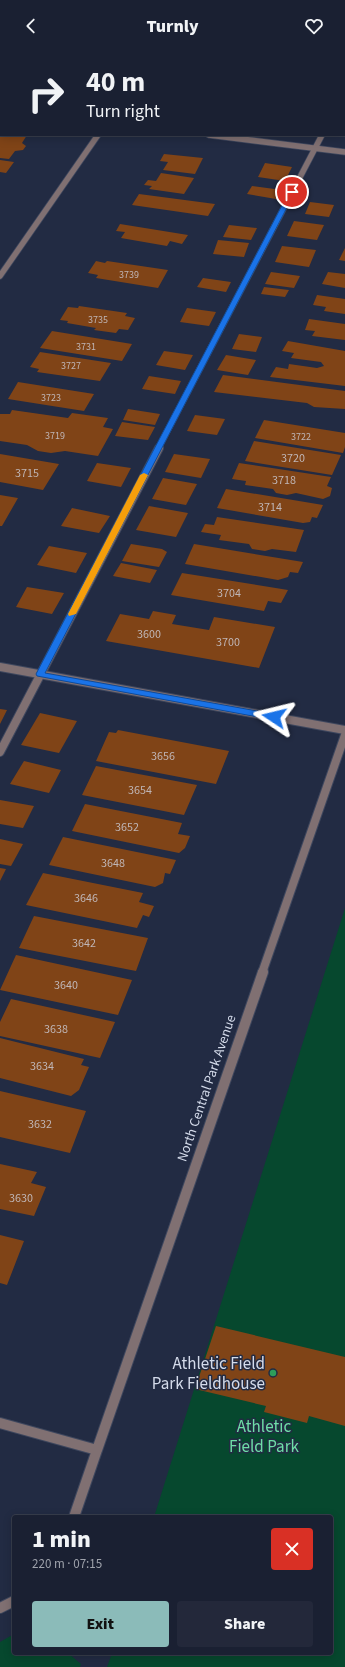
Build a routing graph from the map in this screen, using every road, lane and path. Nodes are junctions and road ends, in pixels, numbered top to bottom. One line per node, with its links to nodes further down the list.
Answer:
1 (97, 136): 6 (street)
2 (217, 136): 4 (street)
3 (321, 136): 4 (street)
4 (314, 148): 5 (street); 8 (street)
5 (345, 152)
6 (0, 276)
7 (0, 667): 8 (street)
8 (40, 674): 9 (street); 11 (street)
9 (345, 730)
10 (345, 735): 13 (street, North Central Park Avenue)
11 (0, 752)
12 (0, 1423): 13 (street)
13 (97, 1450): 14 (street, North Central Park Avenue)
14 (75, 1515)
15 (12, 1602): 16 (street)
16 (0, 1608)

